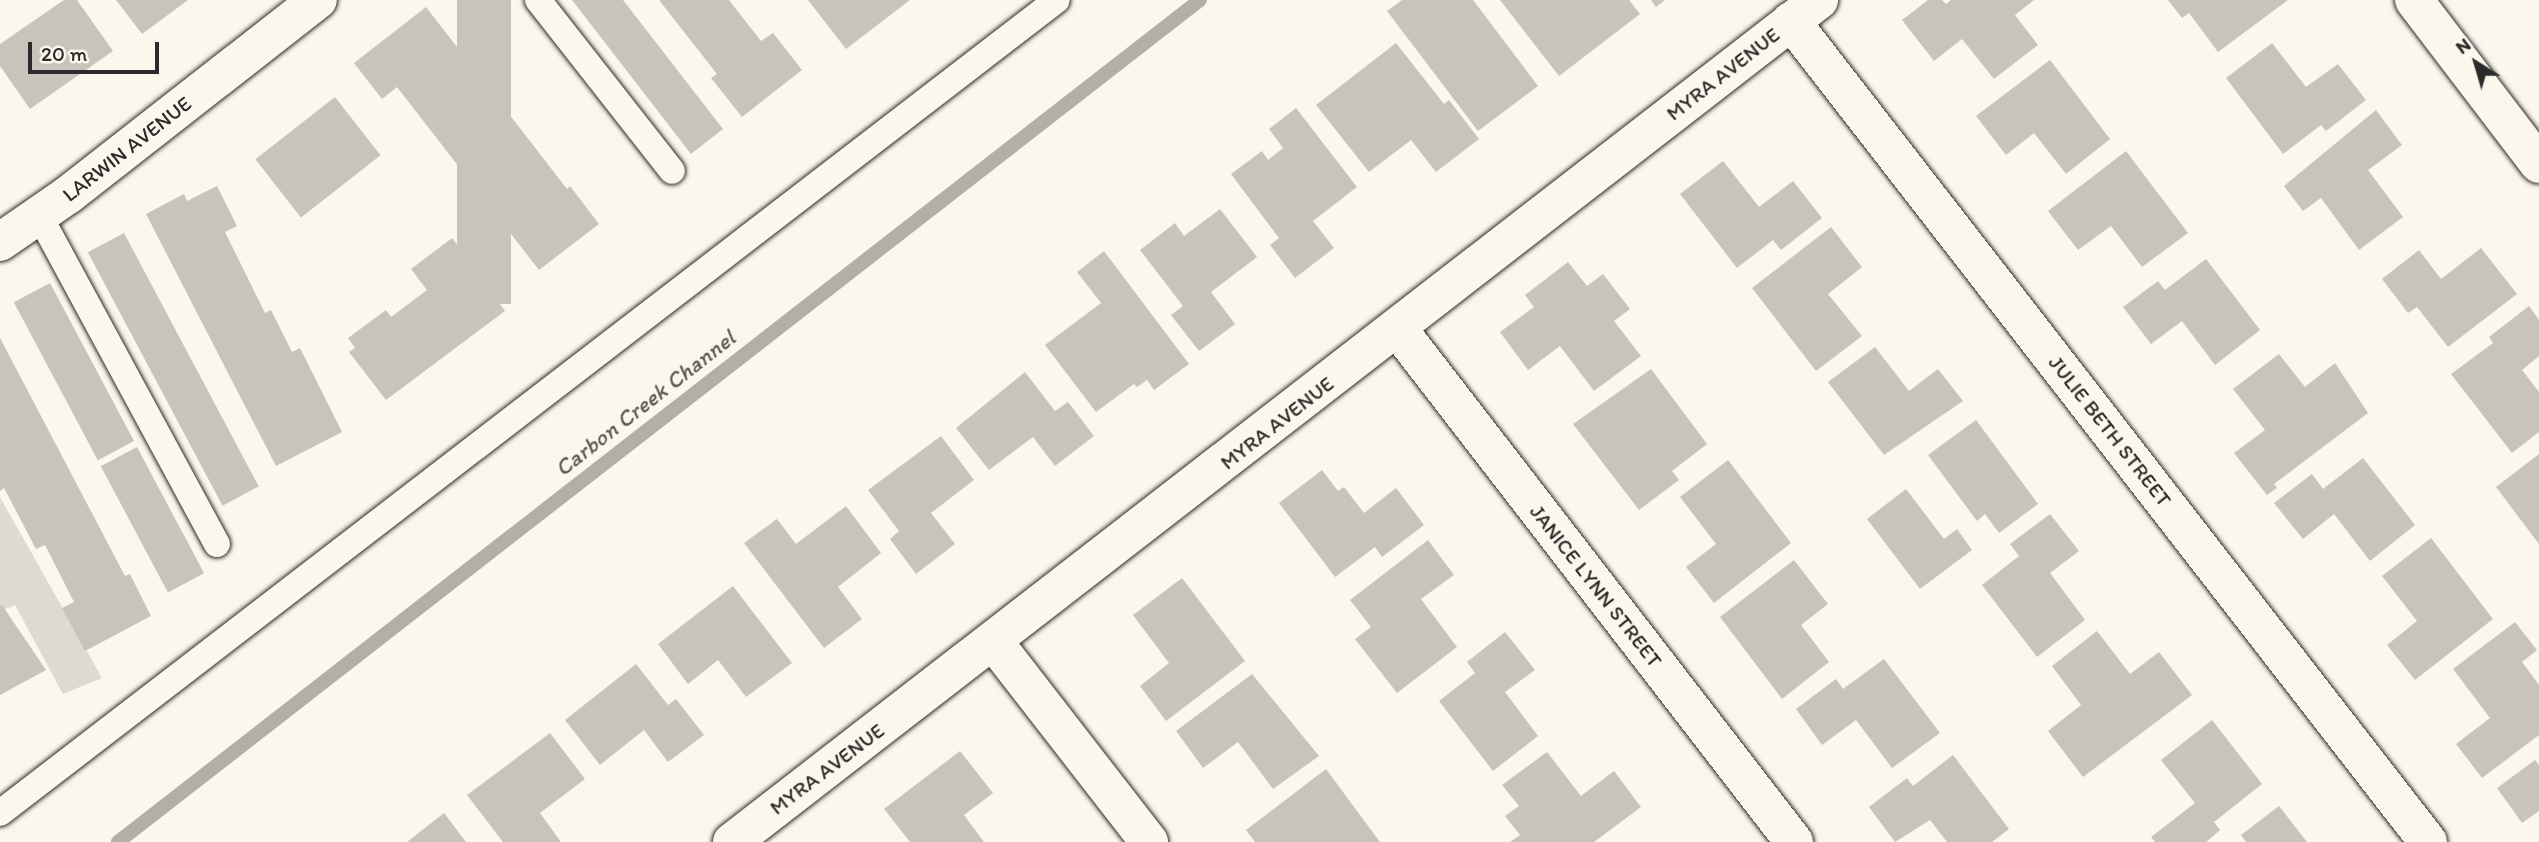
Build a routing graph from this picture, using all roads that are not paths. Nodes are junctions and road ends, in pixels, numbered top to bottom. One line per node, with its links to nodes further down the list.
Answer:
1 (318, 0): 8 (street, LARWIN AVENUE)
2 (538, 0): 7 (lane)
3 (1057, 0): 13 (lane)
4 (2414, 0): 6 (street)
5 (1805, 10): 10 (street, MYRA AVENUE); 17 (street, JULIE BETH STREET)
6 (2539, 164)
7 (672, 171)
8 (39, 215): 9 (street, LARWIN AVENUE); 11 (lane)
9 (0, 242)
10 (1398, 329): 12 (street, MYRA AVENUE); 16 (street, JANICE LYNN STREET)
11 (217, 544)
12 (994, 642): 14 (street, MYRA AVENUE); 15 (street)
13 (0, 813)
14 (734, 841)
15 (1149, 842)
16 (1794, 842)
17 (2428, 842)

